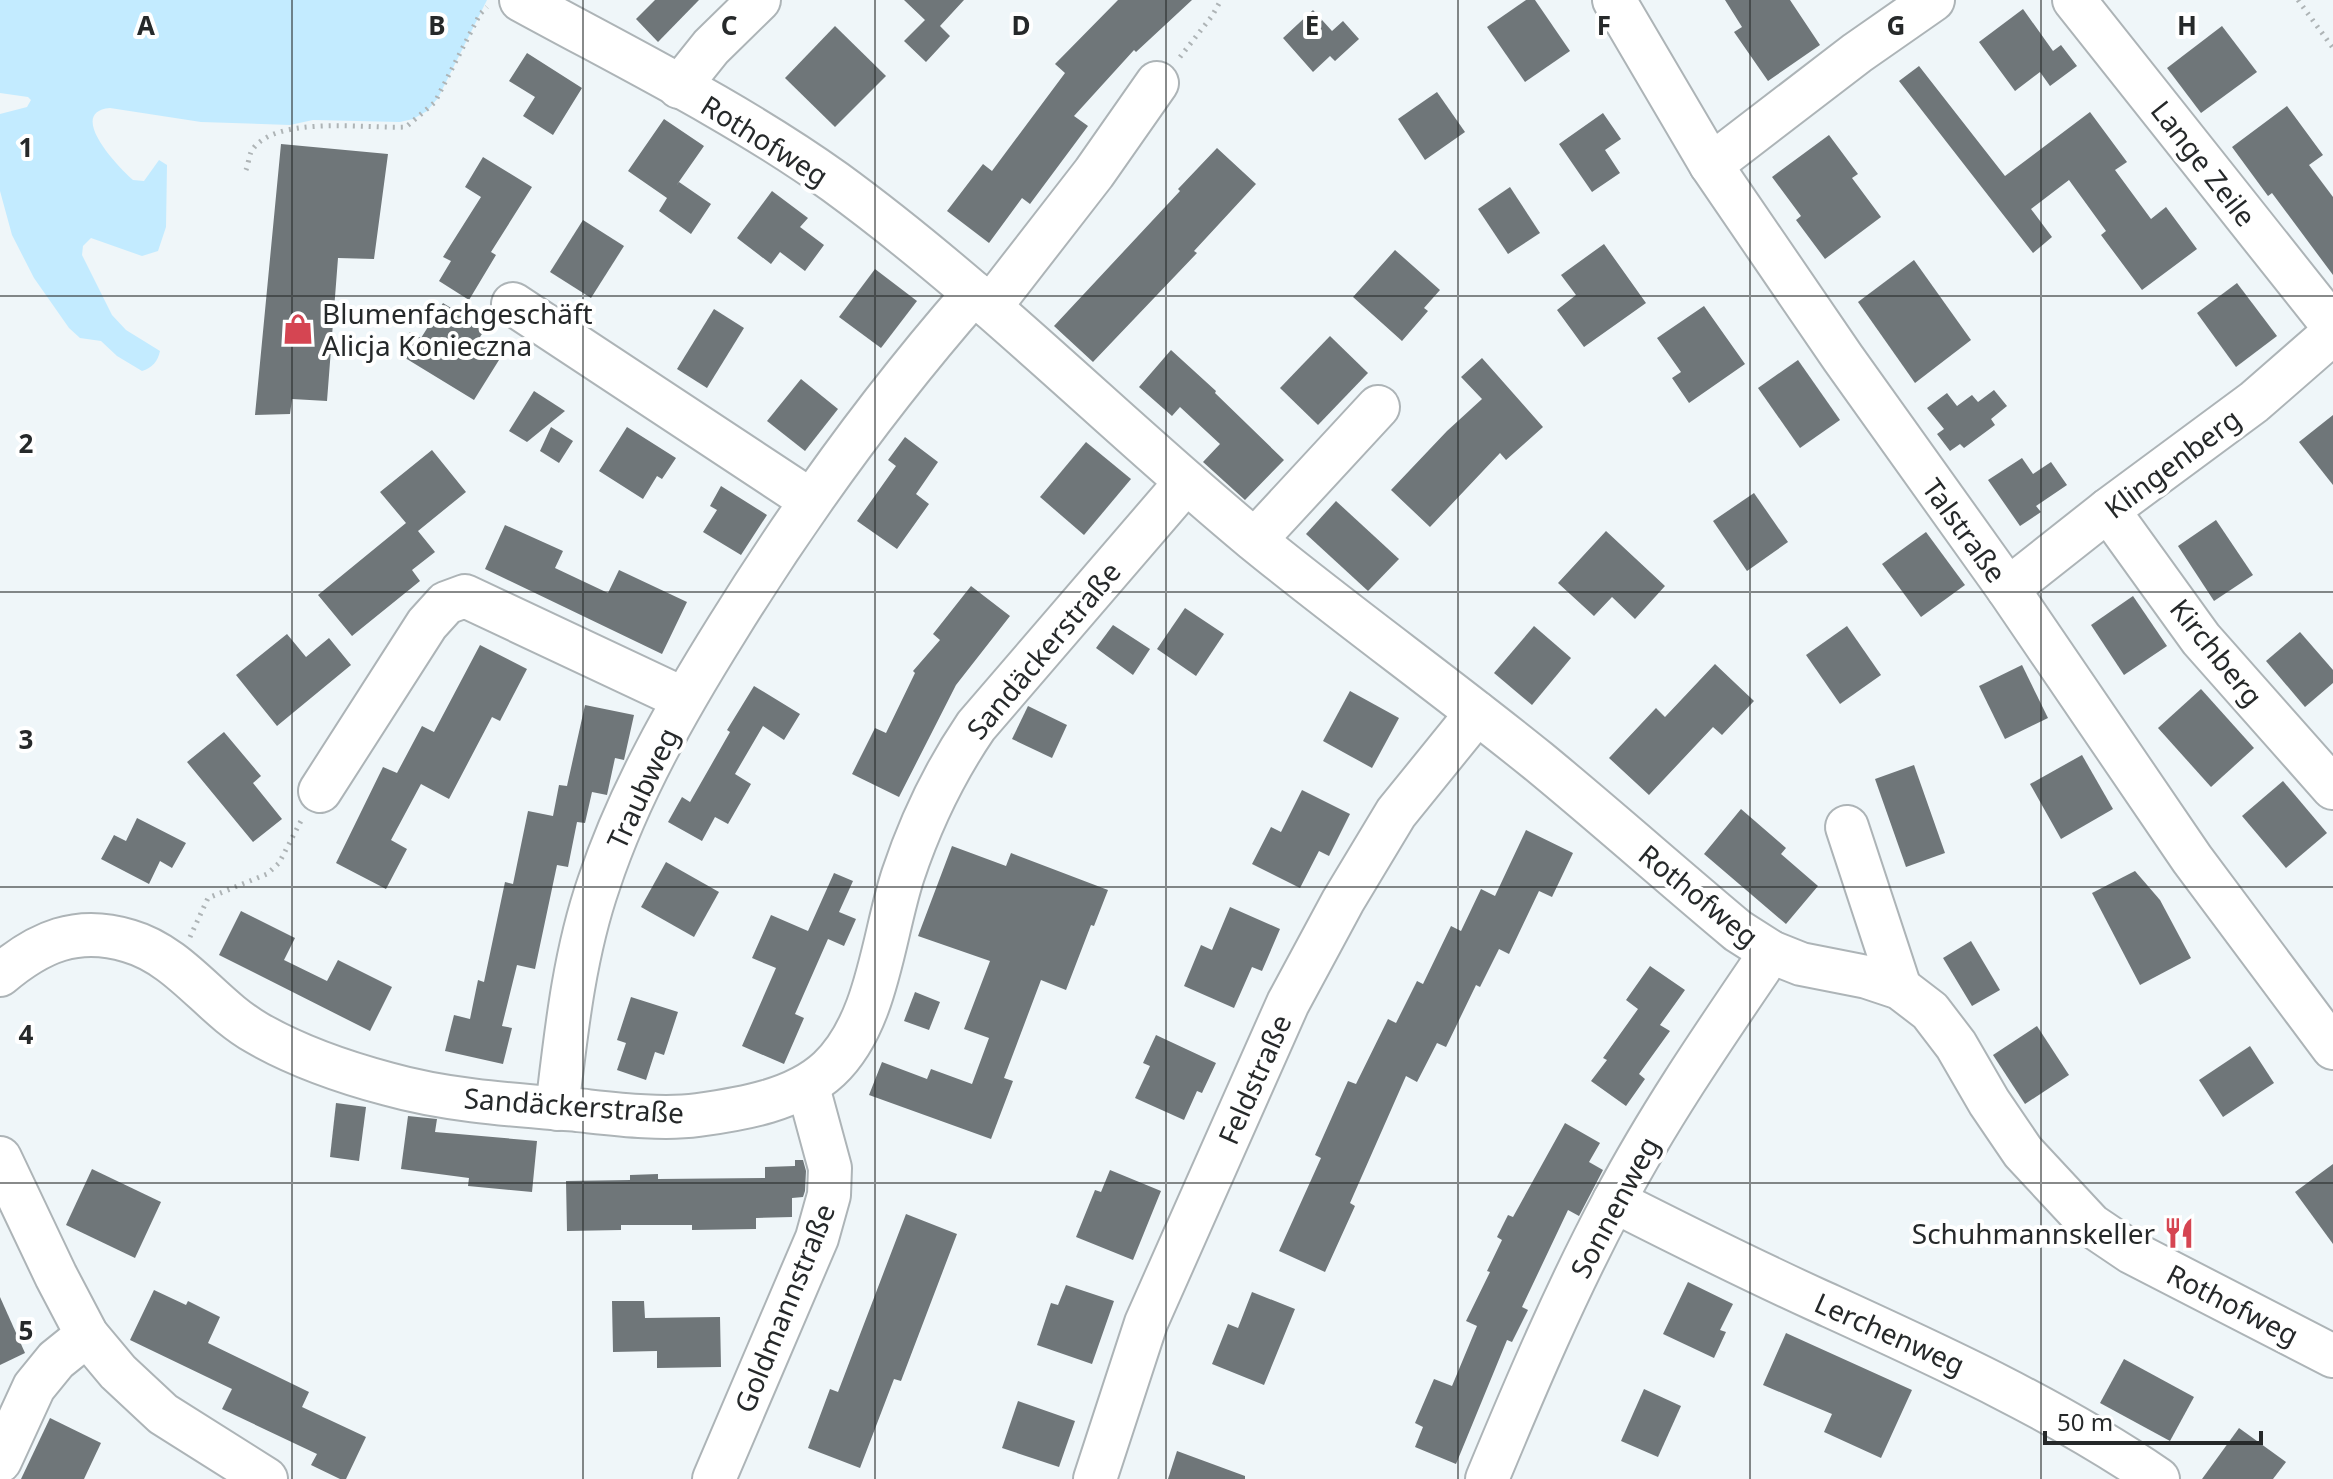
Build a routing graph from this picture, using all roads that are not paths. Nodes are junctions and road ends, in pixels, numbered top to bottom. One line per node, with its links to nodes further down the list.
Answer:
1 (521, 0): 7 (street, Rothofweg)
2 (759, 0): 7 (street)
3 (1614, 0): 8 (street, Talstraße)
4 (1933, 0): 8 (street)
5 (2074, 0): 11 (street, Lange Zeile)
6 (1157, 83): 9 (street)
7 (679, 87): 9 (street, Rothofweg)
8 (1711, 165): 18 (street, Talstraße)
9 (982, 300): 14 (street, Rothofweg); 15 (street, Traubweg)
10 (513, 304): 15 (street)
11 (2333, 326)
12 (2333, 333): 16 (street, Klingenberg)
13 (1378, 407): 17 (street)
14 (1186, 482): 17 (street, Rothofweg); 28 (street, Sandäckerstraße)
15 (810, 500): 19 (street, Traubweg)
16 (2108, 510): 18 (street, Klingenberg); 21 (street, Kirchberg)
17 (1255, 540): 20 (street, Rothofweg)
18 (2008, 589): 27 (street, Talstraße)
19 (684, 699): 22 (street); 29 (street, Traubweg)
20 (1477, 713): 24 (street, Rothofweg); 37 (street, Feldstraße)
21 (2333, 788)
22 (320, 791)
23 (1847, 827): 26 (street)
24 (1771, 952): 26 (street, Rothofweg); 31 (street, Sonnenweg)
25 (0, 975): 29 (street, Sandäckerstraße)
26 (1900, 988): 33 (street, Rothofweg)
27 (2333, 1048)
28 (808, 1087): 29 (street, Sandäckerstraße); 36 (street, Goldmannstraße)
29 (557, 1109)
30 (0, 1158): 32 (street)
31 (1614, 1201): 38 (street, Sonnenweg); 39 (street, Lerchenweg)
32 (87, 1335): 34 (street); 35 (street)
33 (2333, 1356)
34 (0, 1461)
35 (266, 1479)
36 (714, 1479)
37 (1095, 1479)
38 (1487, 1479)
39 (2158, 1479)

